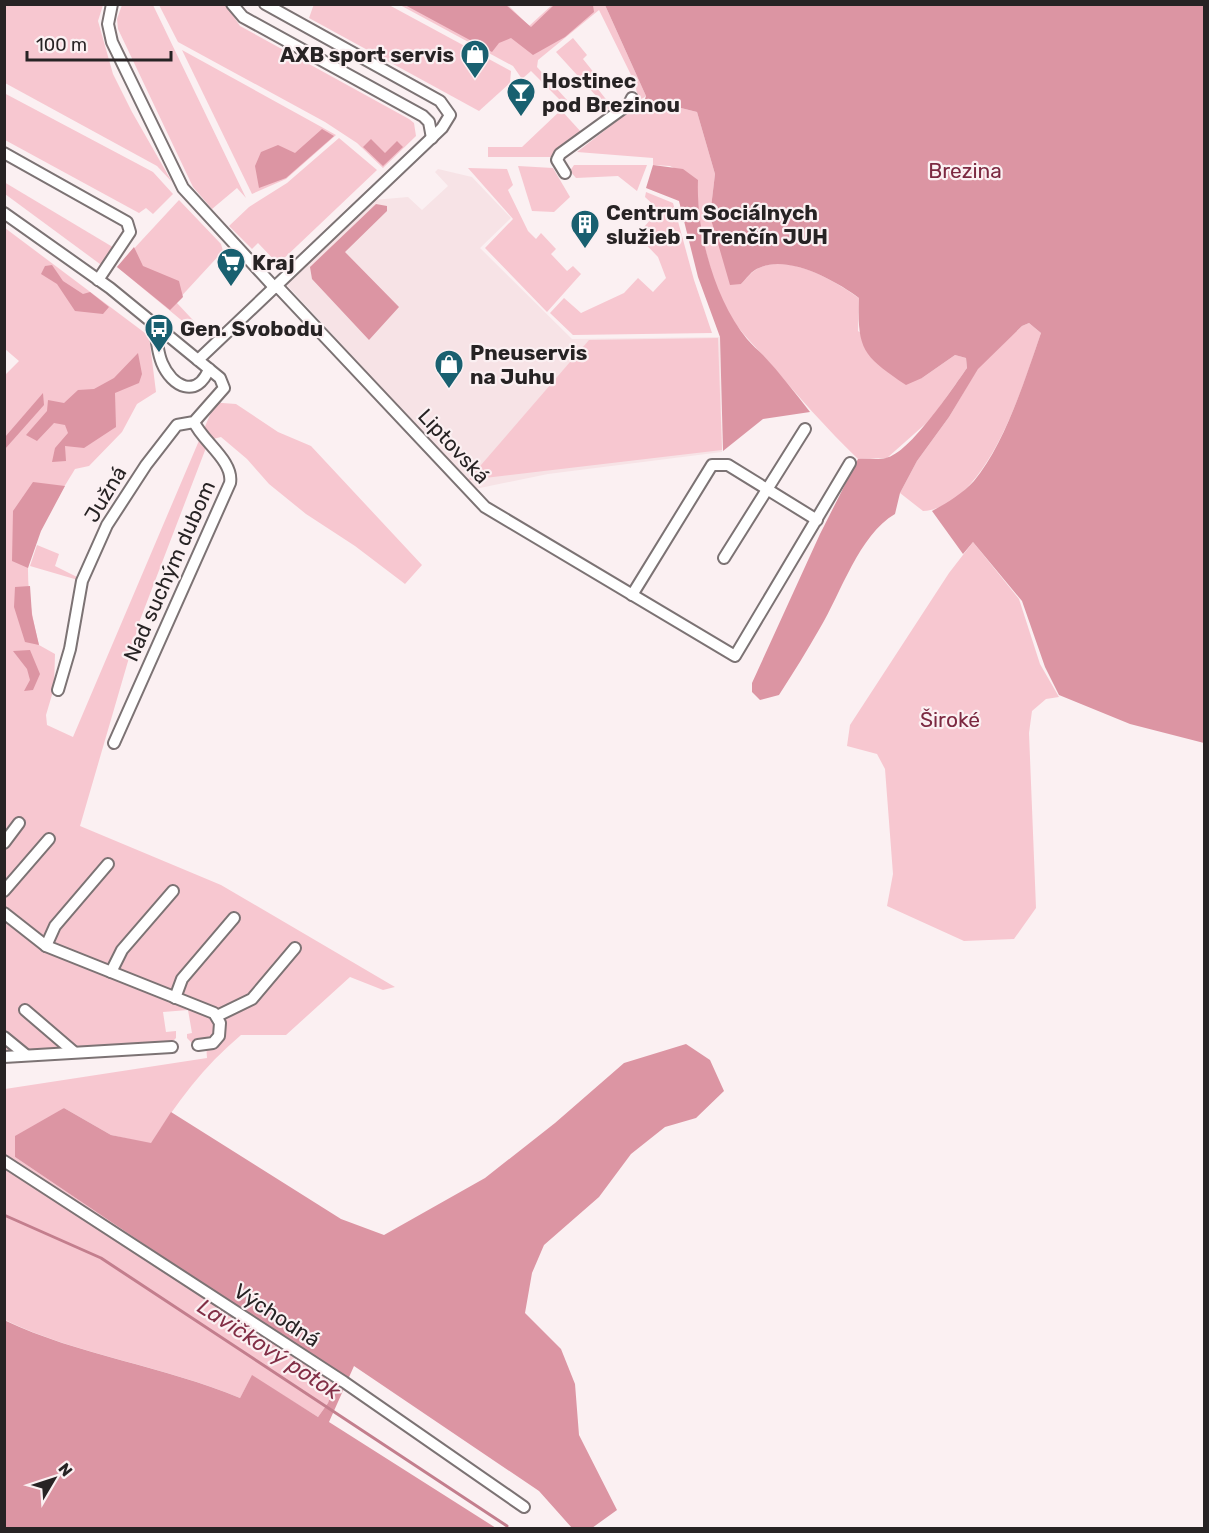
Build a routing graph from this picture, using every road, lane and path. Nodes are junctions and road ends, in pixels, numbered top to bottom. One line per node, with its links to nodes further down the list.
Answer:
1 (112, 4): 10 (street, Liptovská)
2 (232, 4): 5 (street)
3 (265, 4): 5 (street)
4 (632, 98): 7 (street)
5 (432, 138): 10 (street)
6 (4, 153): 9 (street)
7 (565, 173)
8 (4, 213): 9 (street)
9 (98, 280): 11 (street)
10 (276, 287): 12 (street); 20 (street, Liptovská)
11 (154, 324): 12 (street); 13 (street)
12 (198, 360): 13 (street, Južná)
13 (209, 369): 14 (street, Južná)
14 (194, 422): 21 (street, Južná); 22 (street, Nad suchým dubom)
15 (805, 429): 17 (street)
16 (850, 463): 18 (street, Liptovská)
17 (767, 489): 18 (street); 19 (street); 20 (street)
18 (817, 519): 20 (street, Liptovská)
19 (724, 558)
20 (632, 595)
21 (58, 690)
22 (114, 743)
23 (19, 823): 25 (street)
24 (49, 839): 27 (street)
25 (4, 843)
26 (108, 864): 31 (street)
27 (4, 891)
28 (173, 891): 33 (street)
29 (4, 914): 31 (street)
30 (234, 918): 34 (street)
31 (46, 946): 33 (street)
32 (295, 948): 36 (street)
33 (111, 972): 34 (street)
34 (175, 998): 36 (street)
35 (25, 1010): 40 (street)
36 (217, 1016): 38 (street)
37 (4, 1037): 41 (street)
38 (198, 1045)
39 (172, 1047): 40 (street)
40 (74, 1053): 41 (street)
41 (26, 1055): 42 (street)
42 (4, 1057)
43 (4, 1161): 44 (street, Východná)
44 (524, 1507)

